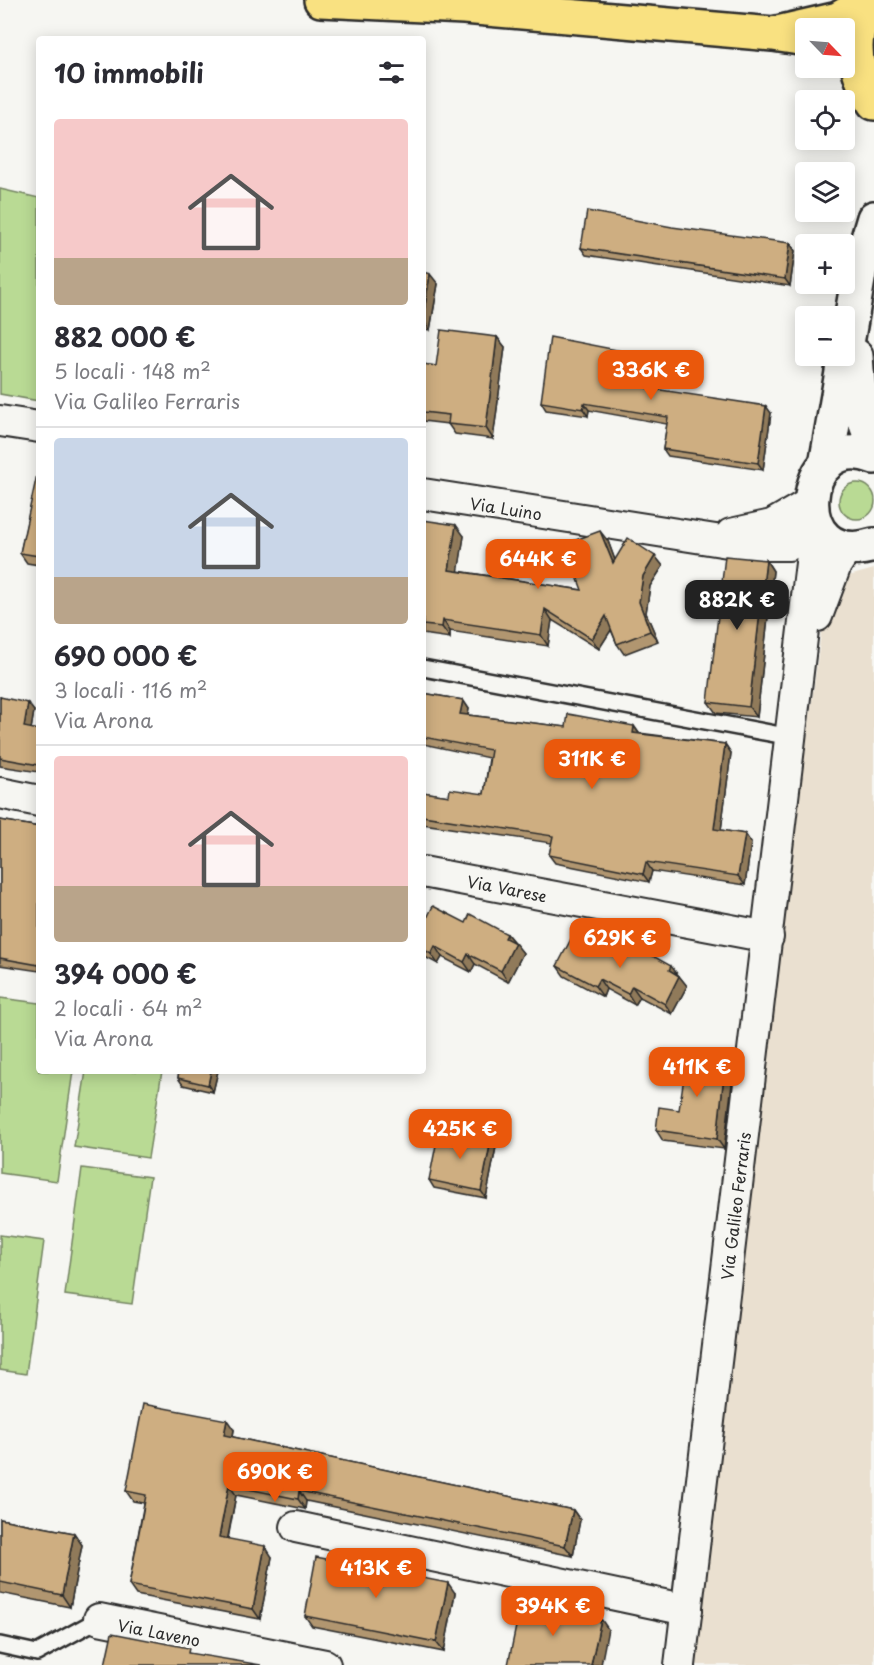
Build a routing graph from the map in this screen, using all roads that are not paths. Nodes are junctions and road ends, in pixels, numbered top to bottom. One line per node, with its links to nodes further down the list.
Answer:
1 (321, 0): 3 (main road)
2 (869, 1): 3 (main road); 5 (main road)
3 (773, 34): 4 (main road)
4 (795, 37)
5 (855, 40)
6 (855, 71): 7 (main road)
7 (874, 103)
8 (874, 218): 9 (street)
9 (855, 311)
10 (855, 336): 14 (street)
11 (845, 366): 16 (street)
12 (0, 420): 13 (street)
13 (36, 426)
14 (874, 444)
15 (874, 457): 16 (street)
16 (826, 465): 18 (street)
17 (426, 494): 18 (street, Via Luino)
18 (834, 532): 20 (street, Via Galileo Ferraris)
19 (426, 669): 20 (lane)
20 (791, 737): 24 (street, Via Galileo Ferraris)
21 (0, 793): 22 (street)
22 (36, 800)
23 (426, 873): 24 (street, Via Varese)
24 (768, 937): 26 (street, Via Galileo Ferraris)
25 (296, 1527): 26 (street)
26 (687, 1610): 30 (street, Via Galileo Ferraris)
27 (99, 1619): 28 (lane); 29 (street, Via Laveno)
28 (0, 1645)
29 (325, 1665)
30 (680, 1665)

